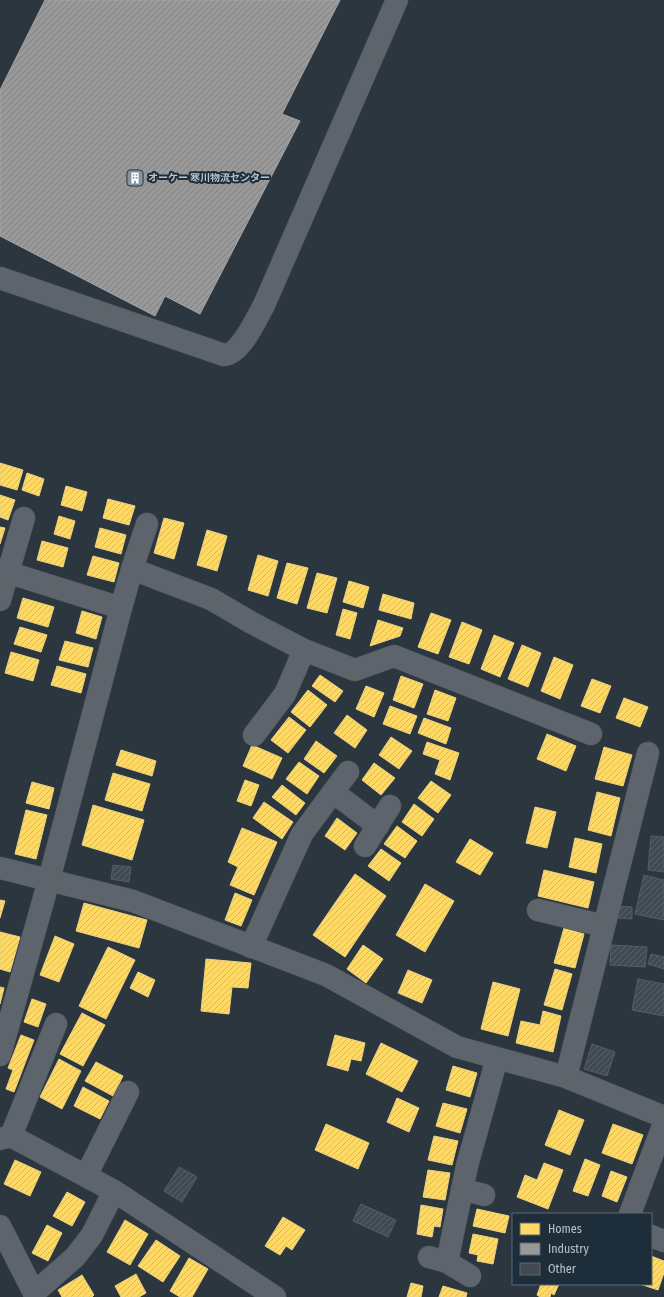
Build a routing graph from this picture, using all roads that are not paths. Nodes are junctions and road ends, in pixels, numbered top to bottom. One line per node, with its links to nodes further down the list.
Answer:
1 (397, 0): 2 (street)
2 (0, 278)
3 (24, 518): 6 (street)
4 (147, 524): 5 (street)
5 (132, 569): 8 (street); 9 (street)
6 (4, 571): 7 (street); 8 (street)
7 (0, 600)
8 (121, 608): 19 (street)
9 (304, 650): 10 (street); 11 (street)
10 (591, 734)
11 (254, 735)
12 (648, 753): 21 (street)
13 (348, 772): 14 (street)
14 (333, 792): 16 (street); 22 (street)
15 (390, 806): 16 (street)
16 (378, 826): 17 (street)
17 (365, 846)
18 (0, 868): 19 (street)
19 (49, 880): 22 (street); 24 (street)
20 (538, 910): 21 (street)
21 (604, 926): 26 (street)
22 (252, 947): 25 (street)
23 (56, 1024): 30 (street)
24 (0, 1055)
25 (497, 1058): 26 (street); 32 (street)
26 (566, 1077): 28 (street)
27 (128, 1092): 31 (street)
28 (664, 1117)
29 (664, 1123): 35 (street)
30 (5, 1138): 31 (street)
31 (86, 1176): 33 (street)
32 (462, 1189): 34 (street); 39 (street)
33 (114, 1191): 40 (street); 41 (street)
34 (484, 1195)
35 (630, 1213)
36 (0, 1226): 40 (street)
37 (652, 1236): 38 (street)
38 (664, 1241)
39 (470, 1276)
40 (35, 1295)
41 (275, 1297)

